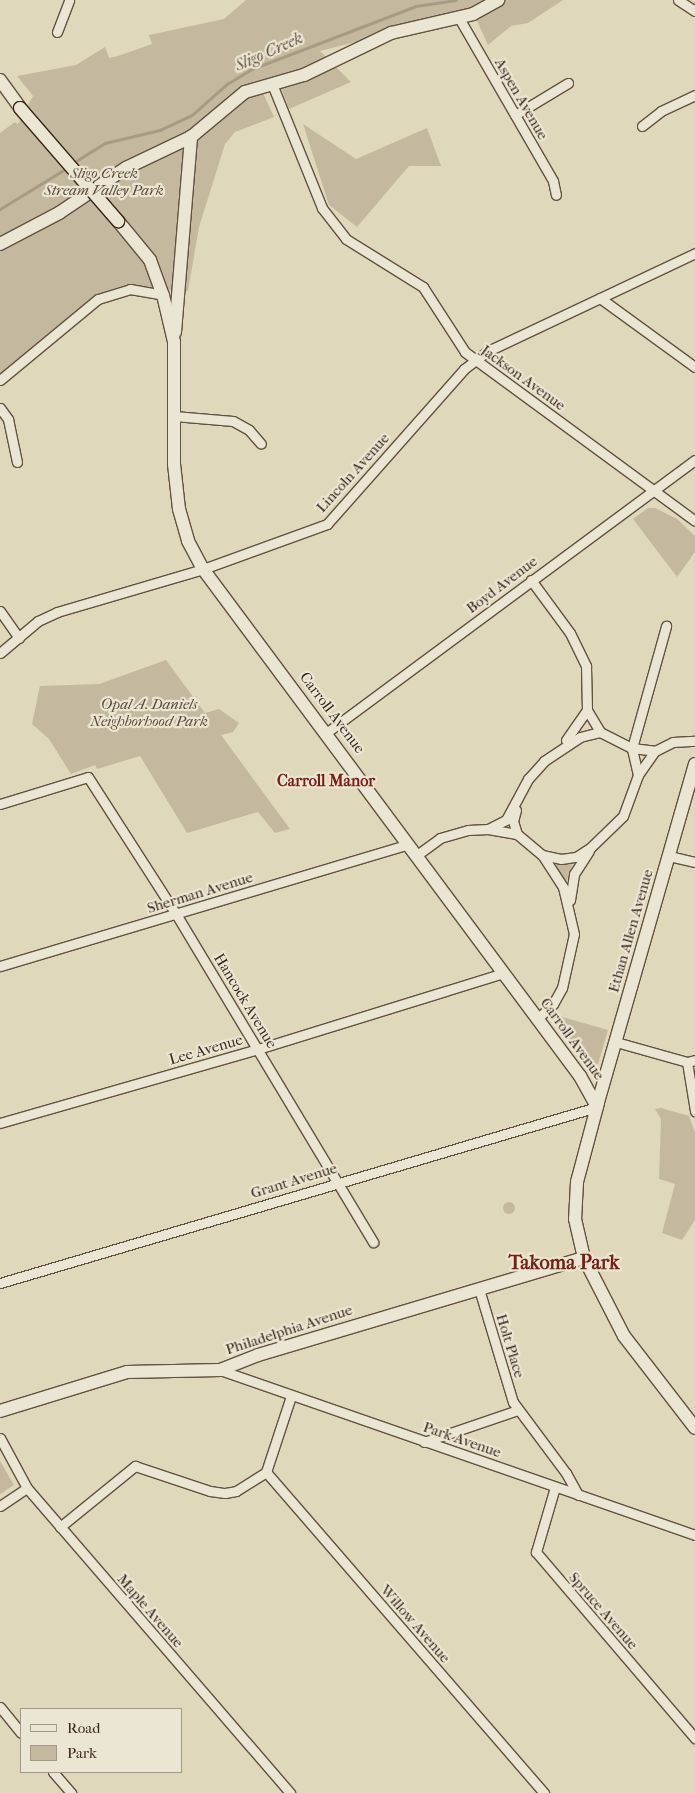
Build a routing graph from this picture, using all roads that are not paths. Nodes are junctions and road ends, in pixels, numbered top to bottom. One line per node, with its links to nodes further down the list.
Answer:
1 (69, 0): 6 (street)
2 (498, 0): 5 (main road)
3 (678, 0): 4 (street)
4 (695, 11)
5 (459, 18): 9 (main road); 11 (street, Aspen Avenue)
6 (57, 32)
7 (0, 80): 17 (main road, Carroll Avenue, bridge)
8 (568, 83): 11 (street)
9 (272, 84): 13 (main road); 20 (street, Jackson Avenue)
10 (695, 96): 12 (street)
11 (515, 115): 14 (street, Aspen Avenue)
12 (642, 126)
13 (191, 137): 15 (main road); 19 (main road)
14 (556, 195)
15 (0, 244)
16 (695, 253): 18 (street, Lincoln Avenue)
17 (163, 294): 19 (main road, Carroll Avenue); 22 (street)
18 (600, 298): 20 (street, Lincoln Avenue); 21 (street)
19 (174, 342): 24 (main road, Carroll Avenue)
20 (476, 361): 28 (street, Jackson Avenue); 30 (street, Lincoln Avenue)
21 (695, 367)
22 (0, 380)
23 (0, 408): 27 (street)
24 (174, 416): 25 (street); 30 (main road, Carroll Avenue)
25 (261, 444)
26 (695, 460): 28 (street, Boyd Avenue)
27 (17, 462)
28 (654, 490): 29 (street, Jackson Avenue); 31 (street, Boyd Avenue)
29 (695, 521)
30 (203, 569): 34 (street, Lincoln Avenue); 38 (main road, Carroll Avenue)
31 (531, 580): 36 (street); 38 (street, Boyd Avenue)
32 (0, 611): 34 (street)
33 (666, 626): 41 (street)
34 (19, 638): 35 (street, Lincoln Avenue)
35 (0, 653)
36 (588, 710): 37 (street); 40 (street)
37 (600, 732): 40 (street); 41 (street)
38 (326, 733): 49 (main road, Carroll Avenue)
39 (695, 741): 42 (street)
40 (562, 746): 45 (street)
41 (629, 746): 42 (street); 44 (street)
42 (655, 751): 44 (street)
43 (695, 764): 53 (main road, Ethan Allen Avenue)
44 (638, 775): 50 (street)
45 (517, 802): 47 (street); 48 (street)
46 (0, 804): 56 (street, Hancock Avenue)
47 (488, 829): 48 (street); 51 (street)
48 (518, 834): 52 (street)
49 (408, 844): 51 (main road, Carroll Avenue); 56 (street, Sherman Avenue)
50 (590, 848): 52 (street); 55 (street)
51 (417, 855): 58 (main road, Carroll Avenue)
52 (542, 855): 55 (street)
53 (669, 856): 54 (street); 60 (main road, Ethan Allen Avenue)
54 (695, 862)
55 (570, 904): 59 (street)
56 (176, 914): 57 (street, Sherman Avenue); 61 (street, Hancock Avenue)
57 (0, 966)
58 (504, 973): 59 (main road, Carroll Avenue); 61 (street, Lee Avenue)
59 (537, 1019): 63 (main road, Carroll Avenue)
60 (616, 1042): 62 (street); 63 (main road, Ethan Allen Avenue)
61 (258, 1049): 65 (street, Lee Avenue); 66 (street, Hancock Avenue)
62 (691, 1061): 64 (street)
63 (597, 1108): 66 (street, Grant Avenue); 68 (main road)
64 (695, 1111)
65 (0, 1122)
66 (339, 1182): 67 (street, Hancock Avenue); 69 (street, Grant Avenue)
67 (373, 1242)
68 (584, 1258): 70 (main road, Philadelphia Avenue); 75 (main road)
69 (0, 1283)
70 (479, 1289): 71 (main road, Philadelphia Avenue); 73 (street, Holt Place)
71 (220, 1370): 72 (street, Park Avenue); 74 (main road, Philadelphia Avenue)
72 (291, 1396): 77 (street, Park Avenue); 78 (street)
73 (518, 1410): 77 (street); 81 (street, Holt Place)
74 (0, 1411)
75 (695, 1428)
76 (0, 1438): 80 (street, Maple Avenue)
77 (423, 1442): 79 (street, Park Avenue)
78 (266, 1472): 83 (street); 91 (street, Willow Avenue)
79 (555, 1487): 81 (street, Park Avenue); 87 (street, Spruce Avenue)
80 (27, 1488): 82 (street); 83 (street, Maple Avenue)
81 (578, 1495): 84 (street, Park Avenue)
82 (0, 1506)
83 (60, 1527): 90 (street, Maple Avenue)
84 (695, 1535)
85 (0, 1707): 86 (street)
86 (20, 1732)
87 (695, 1738)
88 (54, 1773): 89 (street)
89 (67, 1792)
90 (290, 1793)
91 (544, 1793)

